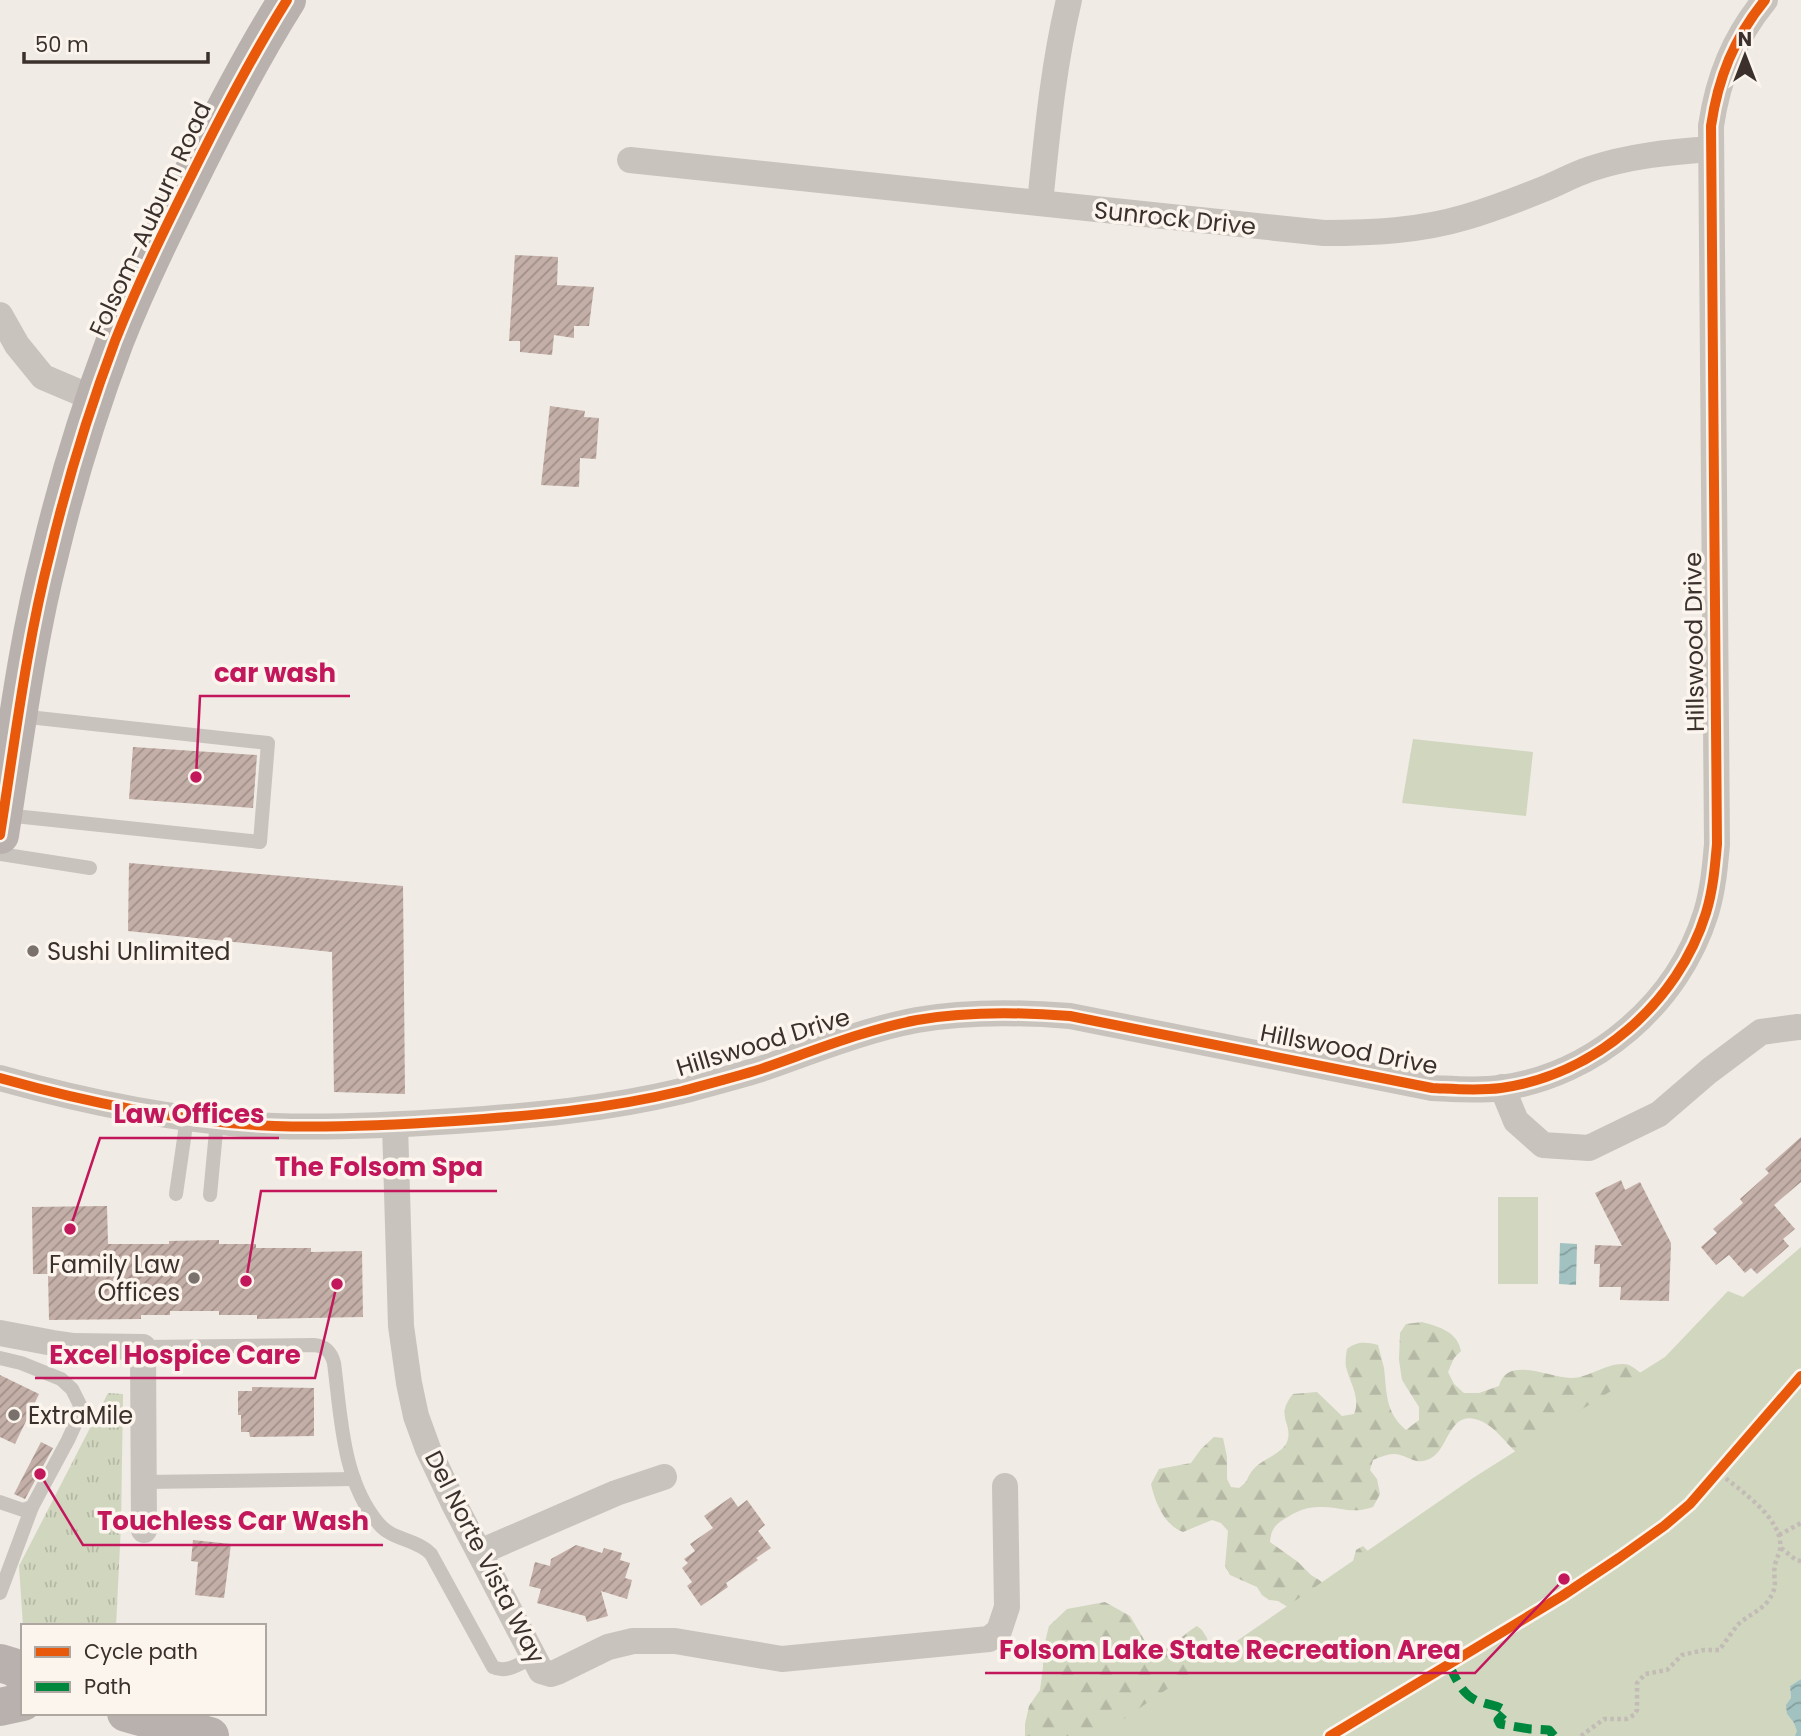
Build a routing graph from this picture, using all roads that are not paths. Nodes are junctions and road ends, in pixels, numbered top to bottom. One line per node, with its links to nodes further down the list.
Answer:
1 (287, 0): 8 (main road, Folsom-Auburn Road)
2 (1069, 0): 6 (street)
3 (1765, 0): 4 (street, Hillswood Drive)
4 (1710, 149): 6 (street, Sunrock Drive); 15 (street, Hillswood Drive)
5 (629, 160): 6 (street, Sunrock Drive)
6 (1040, 204)
7 (0, 315): 8 (street)
8 (95, 399): 9 (main road, Folsom-Auburn Road)
9 (9, 714): 10 (main road, Folsom-Auburn Road); 10 (lane)
10 (2, 825)
11 (0, 854): 12 (lane)
12 (90, 868)
13 (1797, 1027): 15 (street)
14 (0, 1078): 16 (street, Hillswood Drive)
15 (1502, 1087): 18 (street, Hillswood Drive)
16 (187, 1118): 17 (street, Hillswood Drive); 19 (lane)
17 (217, 1121): 18 (street, Hillswood Drive); 20 (lane)
18 (395, 1125): 31 (street, Del Norte Vista Way)
19 (176, 1194)
20 (210, 1195)
21 (0, 1332): 22 (street)
22 (143, 1347): 25 (lane); 26 (street)
23 (0, 1358): 29 (lane)
24 (664, 1477): 31 (street)
25 (354, 1479): 26 (lane); 33 (lane)
26 (144, 1482): 30 (street)
27 (1005, 1486): 33 (street, Del Norte Vista Way)
28 (0, 1502): 29 (lane)
29 (32, 1507): 32 (lane)
30 (144, 1530)
31 (480, 1552): 33 (street, Del Norte Vista Way)
32 (0, 1594)
33 (533, 1657)
34 (0, 1663): 35 (main road)
35 (21, 1673)
36 (21, 1702): 37 (main road)
37 (0, 1707)
38 (133, 1715): 39 (main road)
39 (209, 1736)

